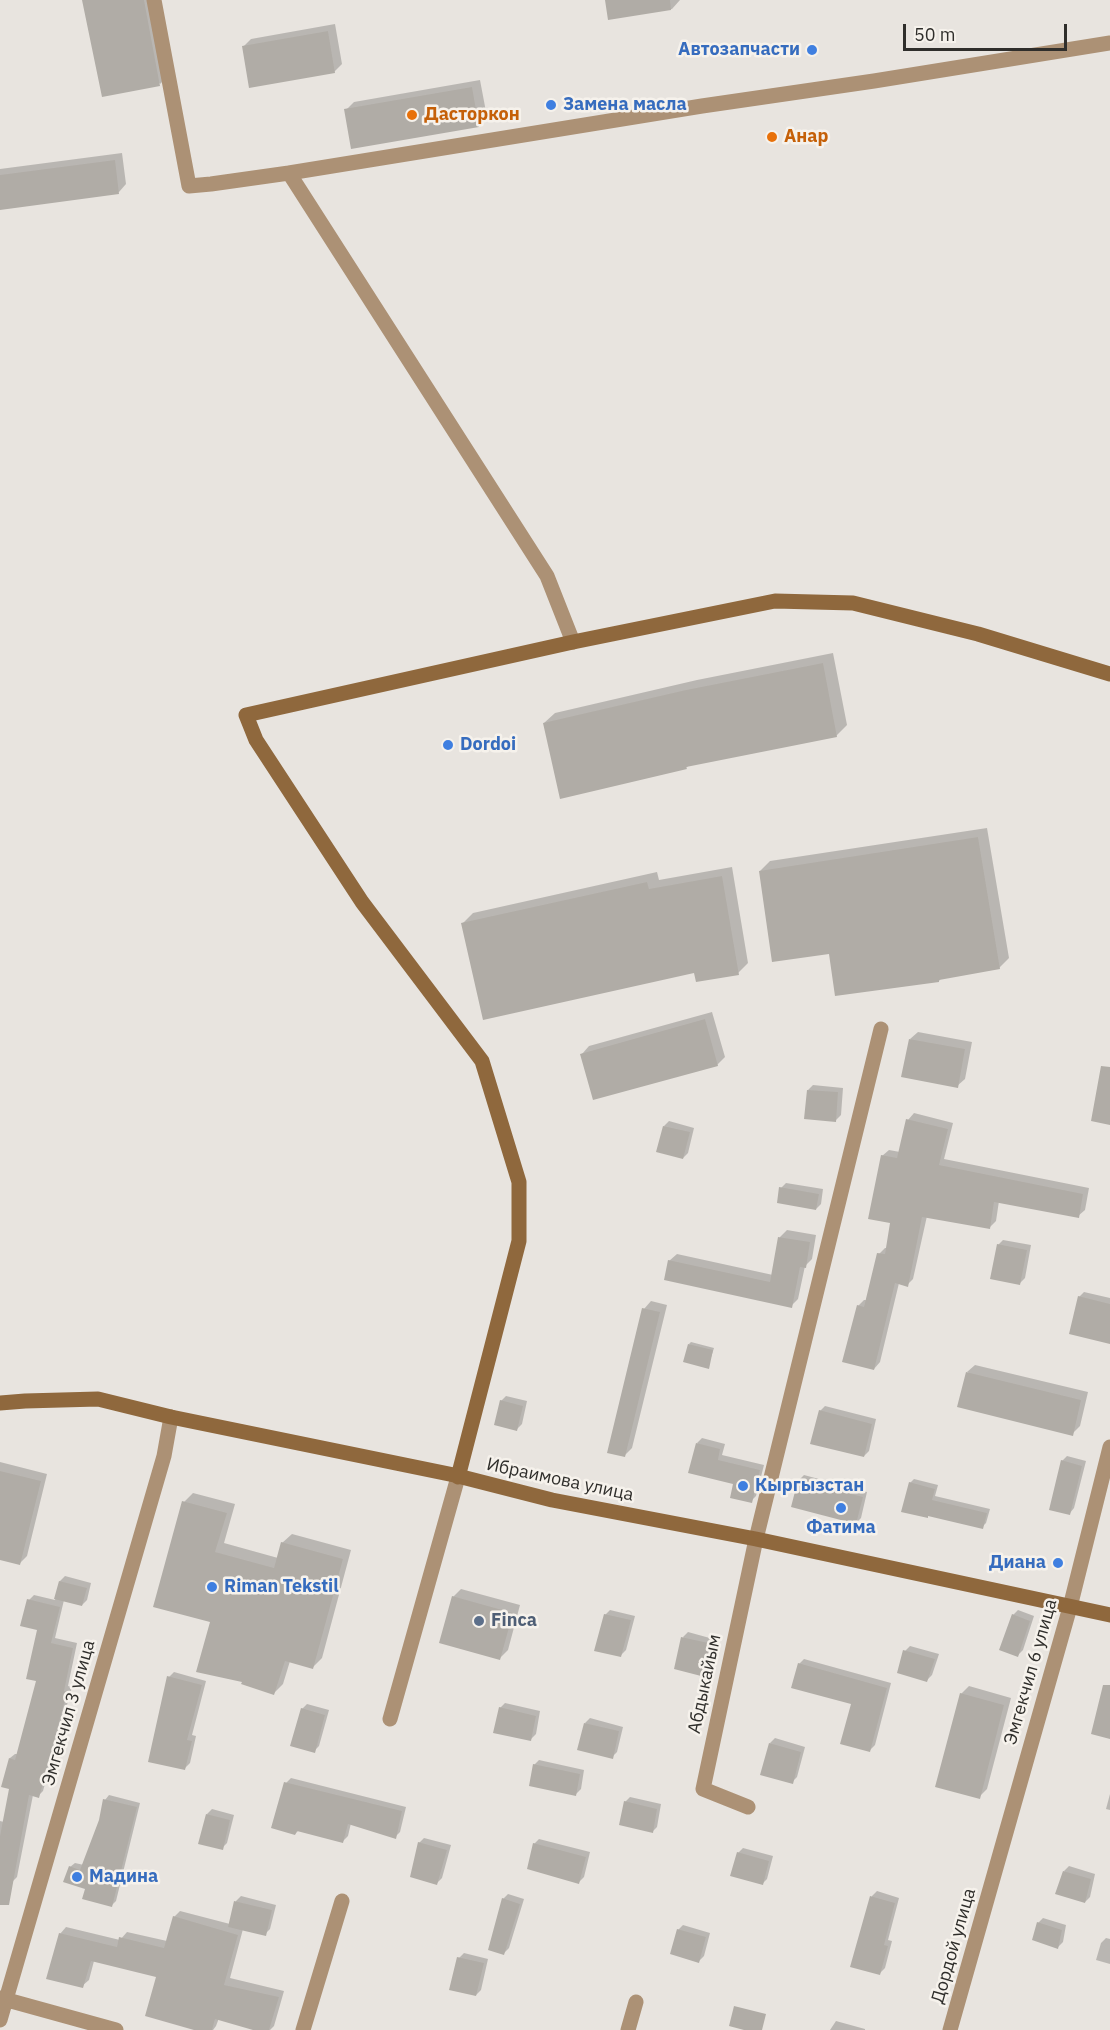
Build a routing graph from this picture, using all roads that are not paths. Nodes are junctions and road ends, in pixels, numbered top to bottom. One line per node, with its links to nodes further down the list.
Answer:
1 (154, 0): 3 (street)
2 (1110, 43): 3 (street)
3 (289, 173): 4 (street)
4 (573, 642): 5 (street); 10 (street)
5 (1110, 674)
6 (881, 1029): 11 (street)
7 (0, 1403): 8 (street, Ибраимова улица)
8 (171, 1416): 10 (street, Ибраимова улица); 18 (street, Эмгекчил 3 улица)
9 (1110, 1447): 12 (street, Эмгекчил 6 улица)
10 (458, 1477): 11 (street, Ибраимова улица); 14 (street)
11 (756, 1539): 12 (street, Ибраимова улица); 15 (street, Абдыкайым)
12 (1070, 1607): 13 (street, Ибраимова улица); 16 (street, Эмгекчил 6 улица)
13 (1110, 1615)
14 (390, 1719)
15 (748, 1807)
16 (995, 1872): 24 (street, Дордой улица)
17 (342, 1901): 22 (street)
18 (3, 1999): 20 (street, Эмгекчил 3 улица); 21 (street)
19 (636, 2002): 23 (street)
20 (0, 2020)
21 (116, 2030)
22 (303, 2030)
23 (628, 2030)
24 (950, 2030)

